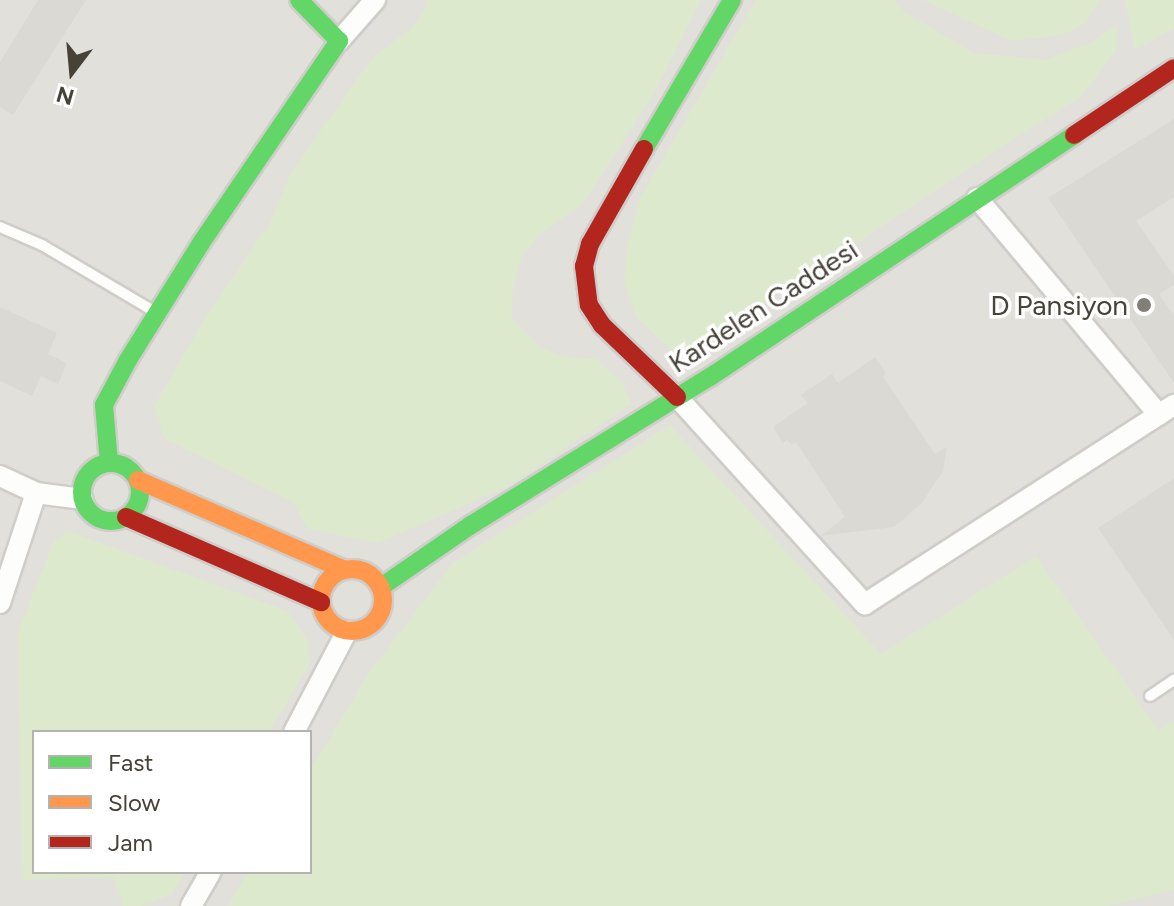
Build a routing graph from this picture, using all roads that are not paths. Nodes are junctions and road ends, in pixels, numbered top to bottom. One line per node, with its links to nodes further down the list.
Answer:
1 (299, 0): 4 (street)
2 (375, 0): 4 (street)
3 (732, 0): 9 (street)
4 (339, 41): 8 (street)
5 (1174, 68): 6 (street, Kardelen Caddesi)
6 (977, 198): 9 (street, Kardelen Caddesi); 10 (street)
7 (0, 227): 8 (lane)
8 (158, 314): 11 (street)
9 (677, 397): 10 (street); 18 (street, Kardelen Caddesi)
10 (1167, 410)
11 (109, 463): 13 (street); 15 (street)
12 (0, 476): 14 (street)
13 (138, 480): 16 (street); 17 (street)
14 (36, 493): 15 (street); 20 (street)
15 (83, 499): 16 (street)
16 (126, 517): 19 (street)
17 (343, 569): 18 (street); 19 (street)
18 (381, 587): 21 (street)
19 (321, 602): 21 (street)
20 (0, 603)
21 (347, 631): 24 (street)
22 (1174, 680): 23 (lane)
23 (1150, 696)
24 (295, 730)
25 (210, 874): 26 (street)
26 (191, 906)

